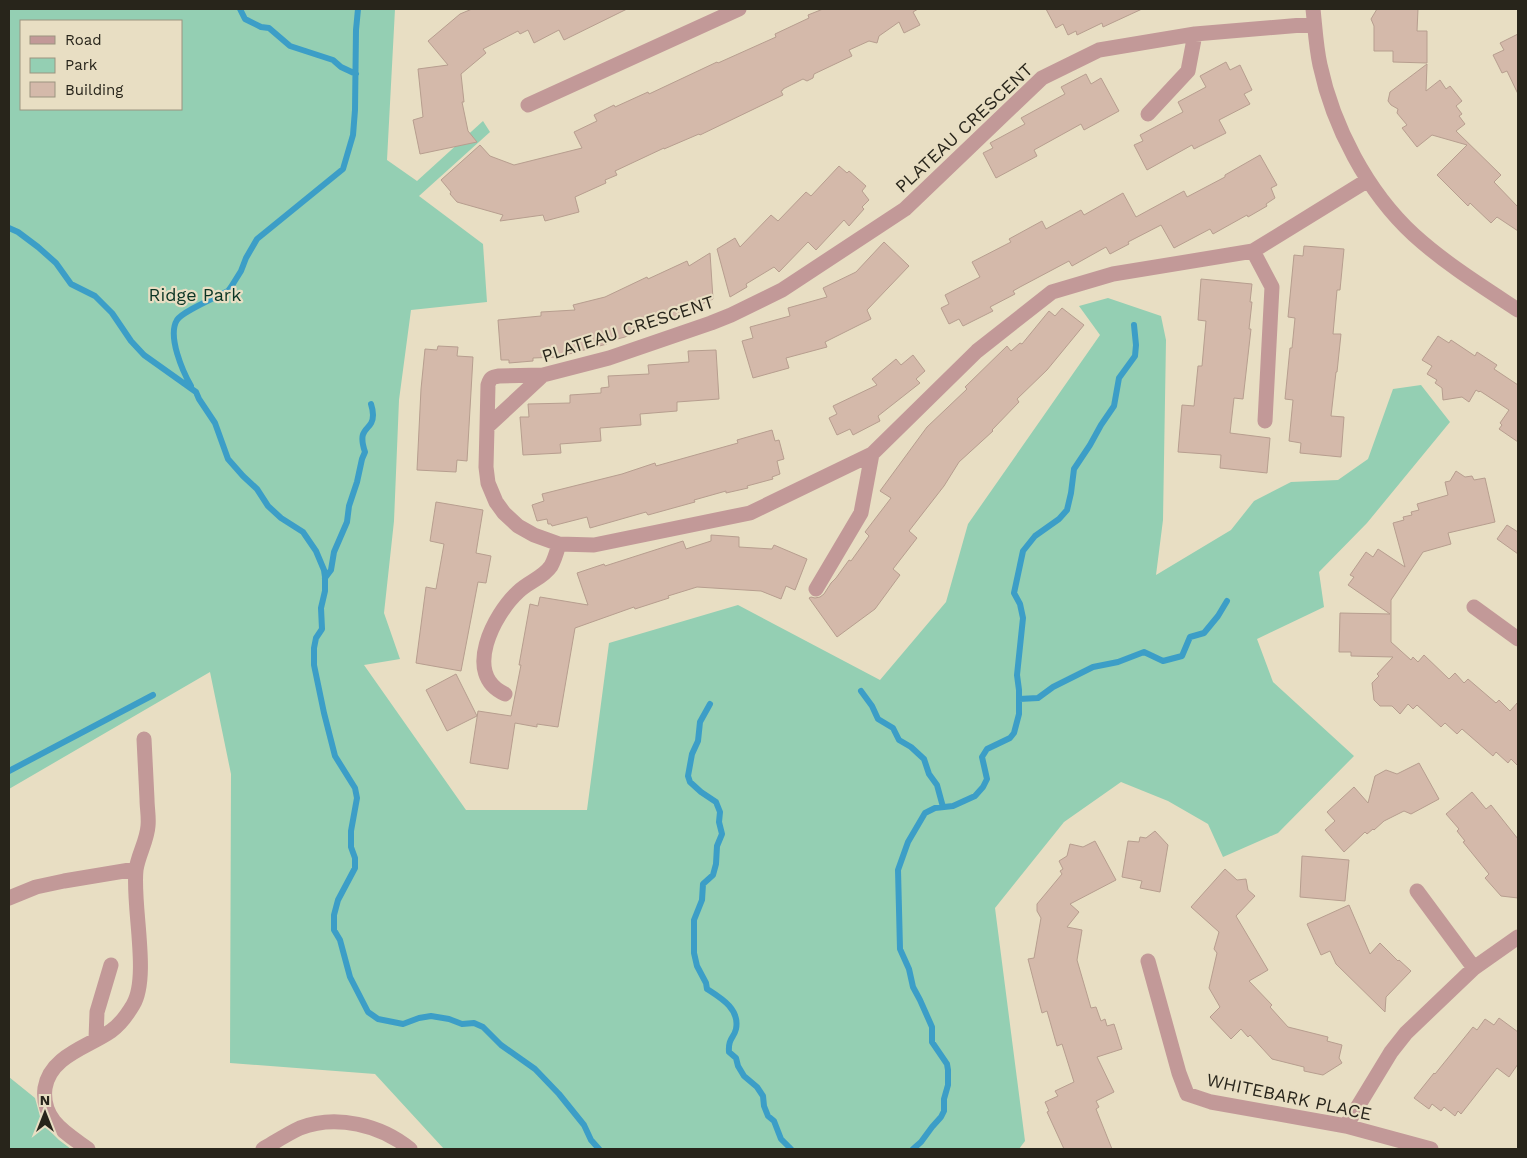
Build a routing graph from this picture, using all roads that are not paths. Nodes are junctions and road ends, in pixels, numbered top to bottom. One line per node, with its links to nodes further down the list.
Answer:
1 (739, 9): 5 (street)
2 (1313, 9): 3 (street)
3 (1314, 24): 4 (street, PLATEAU CRESCENT); 7 (street)
4 (1195, 34): 6 (street); 10 (street, PLATEAU CRESCENT)
5 (528, 105)
6 (1148, 114)
7 (1368, 180): 8 (street); 9 (street)
8 (1253, 251): 11 (street); 13 (street)
9 (1518, 310)
10 (543, 375): 12 (street, PLATEAU CRESCENT); 12 (street)
11 (1265, 421)
12 (487, 427): 14 (street)
13 (872, 454): 14 (street); 15 (street)
14 (560, 544): 18 (street)
15 (816, 589)
16 (1474, 607): 17 (street)
17 (1518, 640)
18 (505, 694)
19 (144, 739): 20 (street)
20 (136, 869): 22 (street); 27 (street)
21 (1417, 891): 26 (street)
22 (9, 898)
23 (1518, 937): 26 (street)
24 (1148, 961): 28 (street, WHITEBARK PLACE)
25 (111, 965): 27 (street)
26 (1474, 968): 28 (street)
27 (96, 1040): 29 (street)
28 (1346, 1126): 32 (street, WHITEBARK PLACE)
29 (88, 1149)
30 (262, 1149): 31 (street)
31 (410, 1149)
32 (1431, 1149)

